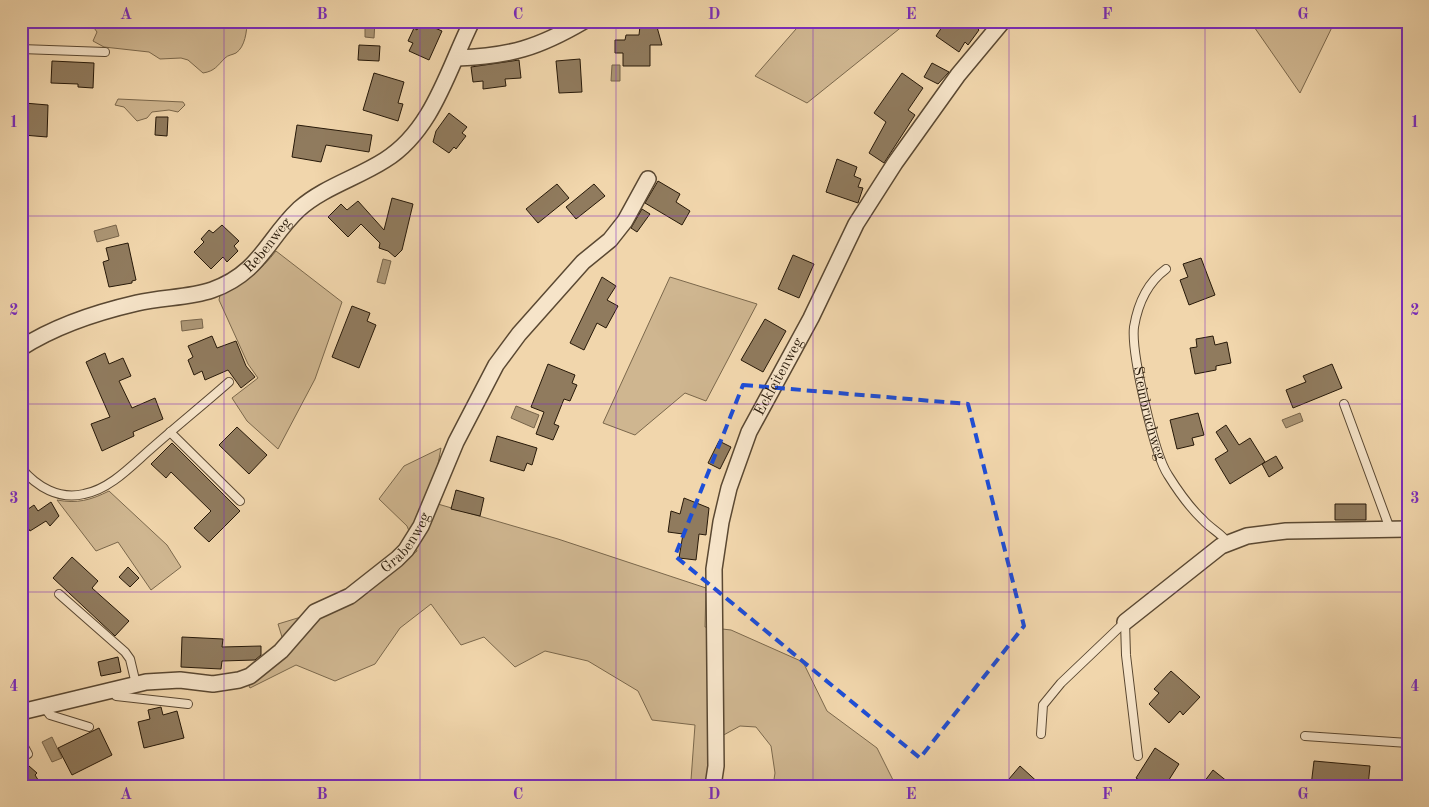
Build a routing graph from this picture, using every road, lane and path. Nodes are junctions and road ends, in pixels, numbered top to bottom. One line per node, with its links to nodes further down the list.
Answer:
1 (472, 21): 6 (street, Rebenweg)
2 (584, 21): 6 (street)
3 (1003, 21): 32 (street, Eckleitenweg)
4 (21, 49): 5 (lane)
5 (105, 52)
6 (456, 58): 9 (street, Rebenweg)
7 (648, 179): 20 (street, Grabenweg)
8 (1166, 269): 17 (lane, Steinbruchweg)
9 (21, 348)
10 (229, 382): 12 (lane)
11 (1344, 404): 15 (lane)
12 (170, 432): 13 (lane); 14 (lane)
13 (21, 468)
14 (240, 501)
15 (1390, 529): 16 (street); 17 (street)
16 (1408, 529)
17 (1228, 543): 19 (street)
18 (59, 594): 20 (lane)
19 (1125, 622): 26 (lane); 31 (lane)
20 (136, 684): 21 (street, Grabenweg)
21 (113, 689): 22 (lane); 23 (street, Grabenweg)
22 (188, 704)
23 (44, 707): 24 (street, Grabenweg); 25 (lane)
24 (21, 712)
25 (89, 727)
26 (1041, 734)
27 (1305, 736): 29 (lane)
28 (21, 741): 30 (lane)
29 (1408, 743)
30 (28, 754)
31 (1138, 756)
32 (713, 786)

